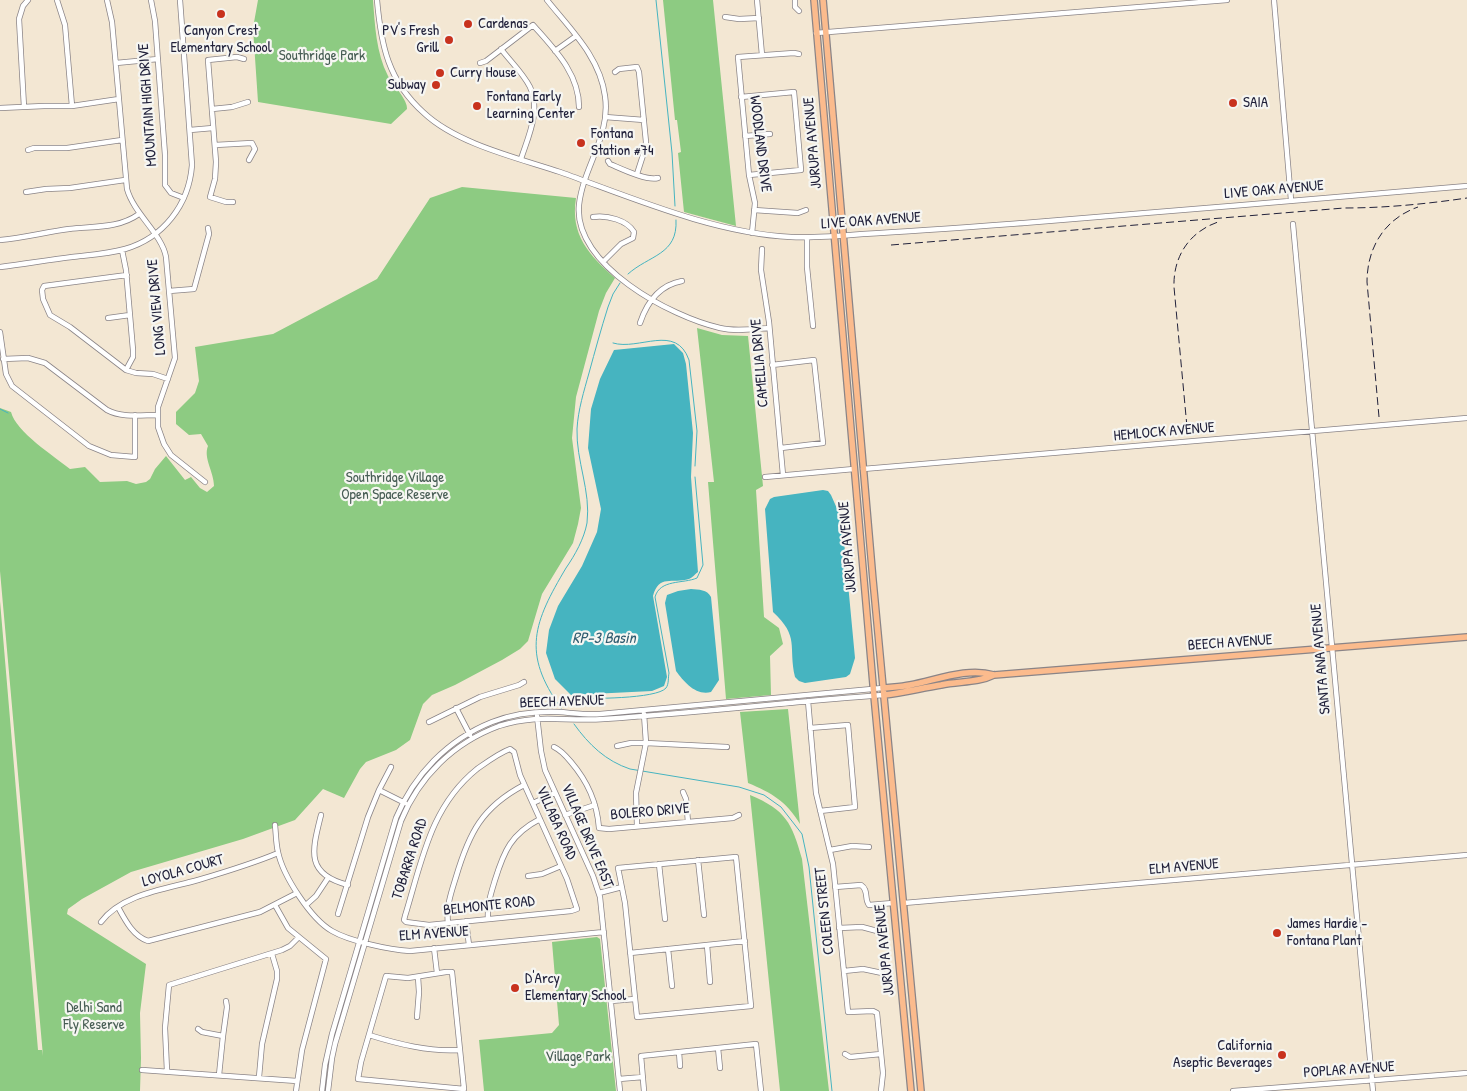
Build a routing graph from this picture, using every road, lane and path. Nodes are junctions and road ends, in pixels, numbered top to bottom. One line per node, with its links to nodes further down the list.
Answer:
1 (28, 0): 34 (street)
2 (58, 0): 35 (street)
3 (107, 0): 28 (street, LONG VIEW DRIVE)
4 (151, 0): 26 (street, MOUNTAIN HIGH DRIVE)
5 (180, 0): 42 (street)
6 (377, 0): 48 (street, LIVE OAK AVENUE)
7 (547, 0): 21 (street)
8 (757, 0): 18 (street)
9 (795, 0): 15 (street)
10 (814, 0): 20 (main road, JURUPA AVENUE)
11 (823, 0): 19 (main road, JURUPA AVENUE)
12 (1227, 0): 14 (street)
13 (1274, 0): 59 (street)
14 (1167, 5): 16 (street); 19 (street)
15 (799, 11)
16 (1168, 11)
17 (725, 17): 18 (street)
18 (759, 18): 25 (street)
19 (826, 32): 20 (street); 69 (main road, JURUPA AVENUE)
20 (816, 33): 70 (main road, JURUPA AVENUE)
21 (576, 36): 23 (street); 39 (street)
22 (501, 50): 23 (street); 29 (street); 48 (street)
23 (555, 51): 36 (street)
24 (799, 54): 25 (street)
25 (762, 55): 31 (street, WOODLAND DRIVE)
26 (158, 59): 28 (street); 58 (street, MOUNTAIN HIGH DRIVE)
27 (244, 59): 38 (street)
28 (116, 63): 32 (street, LONG VIEW DRIVE)
29 (480, 63)
30 (615, 72): 40 (street)
31 (741, 97): 44 (street, WOODLAND DRIVE); 52 (street)
32 (119, 99): 35 (street); 45 (street, LONG VIEW DRIVE)
33 (248, 102): 38 (street)
34 (24, 106): 35 (street); 37 (street)
35 (72, 106)
36 (579, 107)
37 (0, 108)
38 (212, 109): 41 (street)
39 (605, 117): 40 (street); 55 (street)
40 (644, 120): 51 (street)
41 (213, 128): 42 (street); 46 (street)
42 (190, 130): 58 (street)
43 (770, 134): 44 (street)
44 (745, 136): 52 (street, WOODLAND DRIVE)
45 (122, 140): 47 (street); 54 (street, LONG VIEW DRIVE)
46 (215, 145): 49 (street); 60 (street)
47 (28, 150)
48 (520, 159): 55 (street, LIVE OAK AVENUE)
49 (249, 160)
50 (608, 161): 51 (street)
51 (637, 174): 53 (street)
52 (749, 175): 61 (street, WOODLAND DRIVE)
53 (658, 178)
54 (125, 180): 57 (street); 63 (street, LONG VIEW DRIVE)
55 (585, 181): 67 (street, LIVE OAK AVENUE); 75 (street)
56 (1467, 186): 59 (street, LIVE OAK AVENUE)
57 (26, 192)
58 (184, 198): 68 (street)
59 (1291, 200): 69 (street, LIVE OAK AVENUE)
60 (233, 202)
61 (754, 210): 62 (street); 67 (street, WOODLAND DRIVE)
62 (806, 210)
63 (139, 214): 68 (street, LONG VIEW DRIVE); 72 (street)
64 (593, 218): 75 (street)
65 (1293, 224): 94 (street, SANTA ANA AVENUE)
66 (208, 228): 79 (street)
67 (752, 234): 71 (street, LIVE OAK AVENUE)
68 (155, 235): 74 (street); 79 (street, LONG VIEW DRIVE)
69 (843, 235): 70 (street, LIVE OAK AVENUE); 97 (main road, JURUPA AVENUE)
70 (834, 236): 71 (street, LIVE OAK AVENUE); 96 (main road, JURUPA AVENUE)
71 (807, 238): 84 (street)
72 (0, 240)
73 (762, 249): 85 (street, CAMELLIA DRIVE)
74 (122, 250): 76 (street); 77 (street)
75 (603, 262): 80 (street)
76 (0, 267)
77 (127, 276): 81 (street); 89 (street)
78 (682, 281): 80 (street)
79 (169, 291): 90 (street, LONG VIEW DRIVE)
80 (652, 300): 83 (street); 85 (street)
81 (130, 314): 82 (street); 89 (street)
82 (108, 318)
83 (640, 323)
84 (813, 326)
85 (769, 328): 88 (street, CAMELLIA DRIVE)
86 (0, 332): 87 (street)
87 (4, 359): 91 (street); 91 (street)
88 (772, 365): 95 (street, CAMELLIA DRIVE); 95 (street)
89 (126, 370): 90 (street)
90 (168, 379): 92 (street, LONG VIEW DRIVE)
91 (135, 415): 92 (street)
92 (158, 415): 100 (street, LONG VIEW DRIVE)
93 (1467, 418): 94 (street, HEMLOCK AVENUE)
94 (1313, 432): 97 (street, HEMLOCK AVENUE); 102 (street, SANTA ANA AVENUE)
95 (780, 448): 98 (street, CAMELLIA DRIVE)
96 (854, 469): 98 (street); 106 (main road, JURUPA AVENUE)
97 (863, 469): 105 (main road, JURUPA AVENUE)
98 (783, 475): 99 (street)
99 (765, 477)
100 (205, 482)
101 (1467, 636): 102 (main road, BEECH AVENUE)
102 (1333, 648): 103 (main road, BEECH AVENUE); 144 (street, SANTA ANA AVENUE)
103 (994, 675): 105 (main road, BEECH AVENUE); 107 (main road, BEECH AVENUE)
104 (524, 682): 109 (street)
105 (883, 688): 106 (street, BEECH AVENUE); 107 (main road, JURUPA AVENUE)
106 (873, 692): 107 (street, BEECH AVENUE); 108 (street, BEECH AVENUE); 110 (street, BEECH AVENUE); 153 (main road, JURUPA AVENUE)
107 (884, 695): 154 (main road, JURUPA AVENUE)
108 (808, 701): 110 (street, BEECH AVENUE); 113 (street, COLEEN STREET)
109 (456, 708): 112 (street); 114 (street)
110 (644, 713): 111 (street, BEECH AVENUE); 116 (street)
111 (537, 715): 114 (street, BEECH AVENUE); 115 (street, BEECH AVENUE); 125 (street, VILLAGE DRIVE EAST)
112 (429, 722)
113 (810, 728): 130 (street, COLEEN STREET); 130 (street)
114 (469, 733): 115 (street); 126 (street, BEECH AVENUE)
115 (472, 739): 128 (street, BEECH AVENUE)
116 (646, 743): 117 (street); 119 (street); 137 (street)
117 (617, 746)
118 (554, 747): 129 (street, BOLERO DRIVE)
119 (727, 747)
120 (510, 749): 122 (street, VILLABA ROAD); 163 (street, TOBARRA ROAD)
121 (392, 768): 123 (street)
122 (524, 785): 127 (street, VILLABA ROAD); 166 (street)
123 (380, 790): 126 (street); 148 (street)
124 (683, 792): 135 (street)
125 (555, 793): 127 (street); 132 (street, VILLAGE DRIVE EAST)
126 (403, 802): 128 (street); 171 (street, BEECH AVENUE)
127 (533, 804): 134 (street, VILLABA ROAD)
128 (408, 805): 172 (street, BEECH AVENUE)
129 (595, 805): 132 (street); 137 (street, BOLERO DRIVE)
130 (820, 811): 139 (street, COLEEN STREET)
131 (320, 815): 147 (street)
132 (565, 815): 152 (street, VILLAGE DRIVE EAST)
133 (739, 815): 135 (street, BOLERO DRIVE)
134 (540, 819): 145 (street, VILLABA ROAD); 161 (street)
135 (688, 822): 137 (street, BOLERO DRIVE)
136 (275, 825): 140 (street, ELM AVENUE)
137 (637, 826)
138 (869, 846): 139 (street)
139 (830, 850): 150 (street, COLEEN STREET)
140 (278, 853): 151 (street, ELM AVENUE); 157 (street, LOYOLA COURT)
141 (1467, 855): 144 (street, ELM AVENUE)
142 (698, 860): 143 (street); 160 (street); 173 (street)
143 (659, 864): 149 (street); 162 (street)
144 (1353, 865): 154 (street, ELM AVENUE); 208 (street, SANTA ANA AVENUE)
145 (561, 866): 146 (street); 158 (street, VILLABA ROAD)
146 (528, 876)
147 (328, 878): 148 (street); 156 (street)
148 (348, 885): 159 (street)
149 (622, 887): 152 (street); 178 (street)
150 (835, 887): 153 (street); 167 (street, COLEEN STREET)
151 (297, 893): 155 (street); 156 (street, ELM AVENUE)
152 (599, 893): 169 (street, VILLAGE DRIVE EAST)
153 (893, 903): 217 (main road, JURUPA AVENUE)
154 (904, 903): 218 (main road, JURUPA AVENUE)
155 (275, 905): 157 (street); 170 (street)
156 (306, 905): 171 (street, ELM AVENUE)
157 (118, 907): 165 (street, LOYOLA COURT)
158 (577, 909): 161 (street, BELMONTE ROAD)
159 (338, 914)
160 (704, 915)
161 (488, 919): 164 (street, BELMONTE ROAD)
162 (665, 919)
163 (404, 920): 166 (street, BELMONTE ROAD)
164 (466, 921): 166 (street, BELMONTE ROAD); 174 (street)
165 (101, 922)
166 (448, 923)
167 (839, 928): 168 (street); 180 (street, COLEEN STREET)
168 (878, 931)
169 (604, 932): 174 (street, ELM AVENUE); 188 (street, VILLAGE DRIVE EAST)
170 (299, 937): 179 (street); 207 (street)
171 (360, 941): 172 (street, ELM AVENUE); 211 (street, BEECH AVENUE)
172 (365, 942): 176 (street, ELM AVENUE); 212 (street, BEECH AVENUE)
173 (744, 942): 175 (street); 186 (street)
174 (469, 945): 176 (street, ELM AVENUE)
175 (707, 945): 177 (street); 184 (street)
176 (434, 948): 181 (street)
177 (668, 949): 178 (street); 185 (street)
178 (630, 953): 186 (street)
179 (272, 954): 201 (street); 205 (street)
180 (844, 971): 182 (street); 197 (street, COLEEN STREET)
181 (437, 973): 183 (street); 194 (street)
182 (882, 973)
183 (418, 976): 189 (street); 192 (street)
184 (710, 982)
185 (672, 986)
186 (635, 999): 188 (street)
187 (226, 1001): 191 (street)
188 (611, 1001): 206 (street, VILLAGE DRIVE EAST)
189 (417, 1017)
190 (198, 1029): 191 (street)
191 (223, 1036): 203 (street)
192 (369, 1036): 194 (street); 209 (street)
193 (718, 1048): 195 (street); 199 (street); 215 (street)
194 (460, 1050): 209 (street)
195 (679, 1052): 198 (street); 204 (street)
196 (845, 1054): 197 (street)
197 (881, 1054): 216 (street, COLEEN STREET)
198 (680, 1066)
199 (720, 1068)
200 (142, 1070): 201 (street)
201 (167, 1071): 203 (street)
202 (1467, 1073): 208 (street, POPLAR AVENUE)
203 (219, 1075): 205 (street)
204 (643, 1077): 206 (street); 214 (street)
205 (259, 1078): 207 (street)
206 (619, 1079): 213 (street, VILLAGE DRIVE EAST)
207 (297, 1081): 210 (street)
208 (1372, 1081): 219 (street, POPLAR AVENUE); 220 (street, SANTA ANA AVENUE)
209 (417, 1088)
210 (296, 1091)
211 (322, 1091)
212 (328, 1091)
213 (620, 1091)
214 (644, 1091)
215 (761, 1091)
216 (881, 1091)
217 (911, 1091)
218 (921, 1091)
219 (1233, 1091)
220 (1373, 1091)

